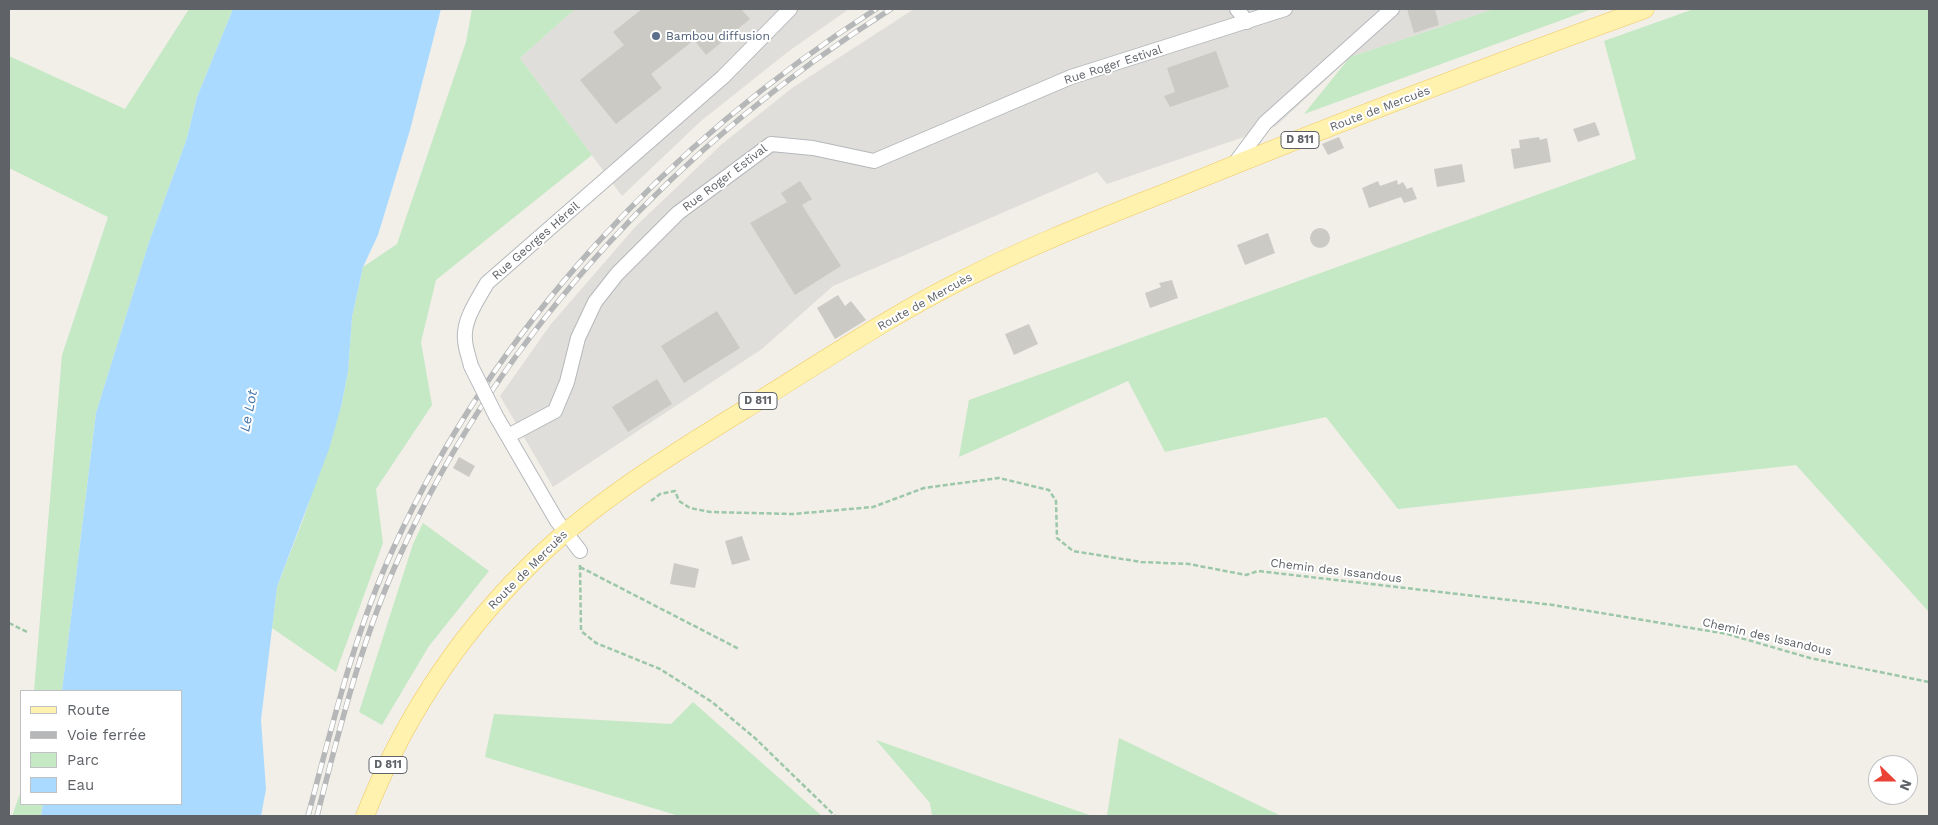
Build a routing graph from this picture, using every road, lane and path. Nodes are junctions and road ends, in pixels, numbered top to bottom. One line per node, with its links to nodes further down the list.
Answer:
1 (790, 9): 8 (street, Rue Georges Héreil, bridge)
2 (1237, 9): 6 (street)
3 (1285, 9): 6 (street, Rue Roger Estival)
4 (1392, 9): 7 (street)
5 (1645, 9): 7 (main road, Route de Mercuès / D 811)
6 (1247, 22): 8 (street, Rue Roger Estival)
7 (1233, 166): 10 (main road, Route de Mercuès / D 811)
8 (508, 436): 10 (street, Rue Georges Héreil)
9 (651, 501): 16 (path, Chemin des Issandous)
10 (565, 532): 11 (street, Rue Georges Héreil); 17 (main road, Route de Mercuès / D 811)
11 (580, 551): 12 (path)
12 (580, 568): 15 (path); 18 (path)
13 (9, 623): 14 (path)
14 (29, 633)
15 (739, 649)
16 (1929, 682)
17 (365, 816)
18 (835, 816)

